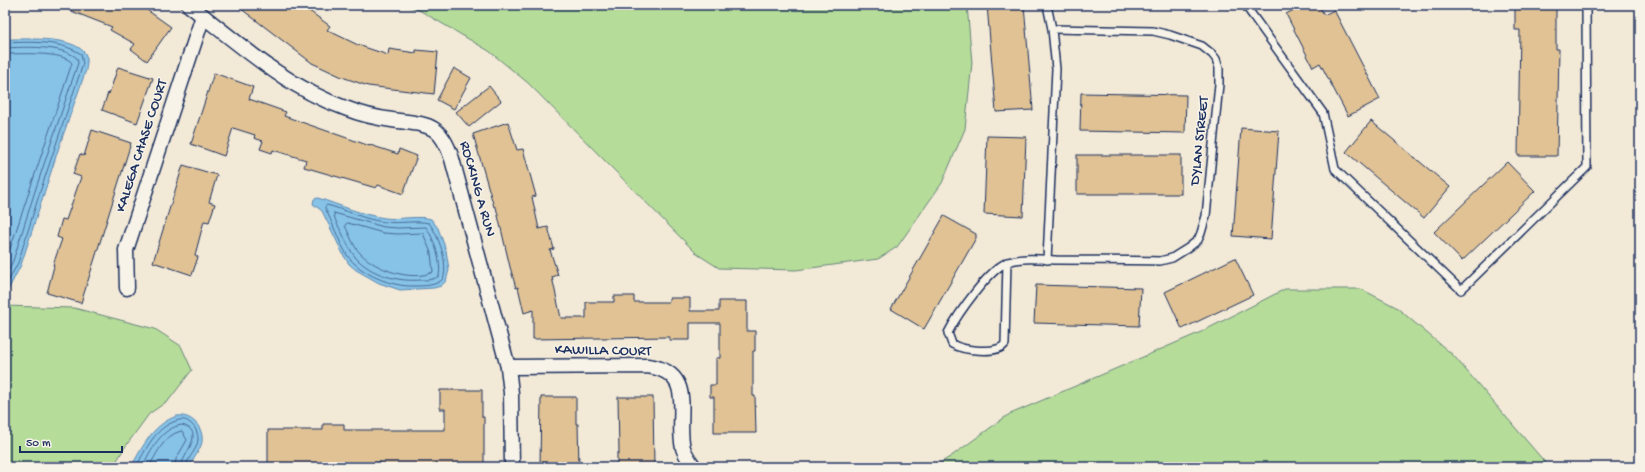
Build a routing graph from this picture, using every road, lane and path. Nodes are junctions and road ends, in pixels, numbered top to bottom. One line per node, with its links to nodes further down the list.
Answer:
1 (189, 5): 5 (street, ROCKING A RUN)
2 (1047, 5): 6 (lane)
3 (1245, 5): 4 (lane)
4 (1586, 5)
5 (203, 16): 9 (street, KALEGA CHASE COURT); 10 (street, ROCKING A RUN)
6 (1052, 29): 7 (lane); 7 (lane, DYLAN STREET)
7 (1047, 260): 8 (lane, DYLAN STREET)
8 (1007, 262): 8 (lane, DYLAN STREET)
9 (127, 288)
10 (508, 367): 11 (street, ROCKING A RUN); 12 (street, KAWILLA COURT)
11 (512, 467)
12 (694, 467)

